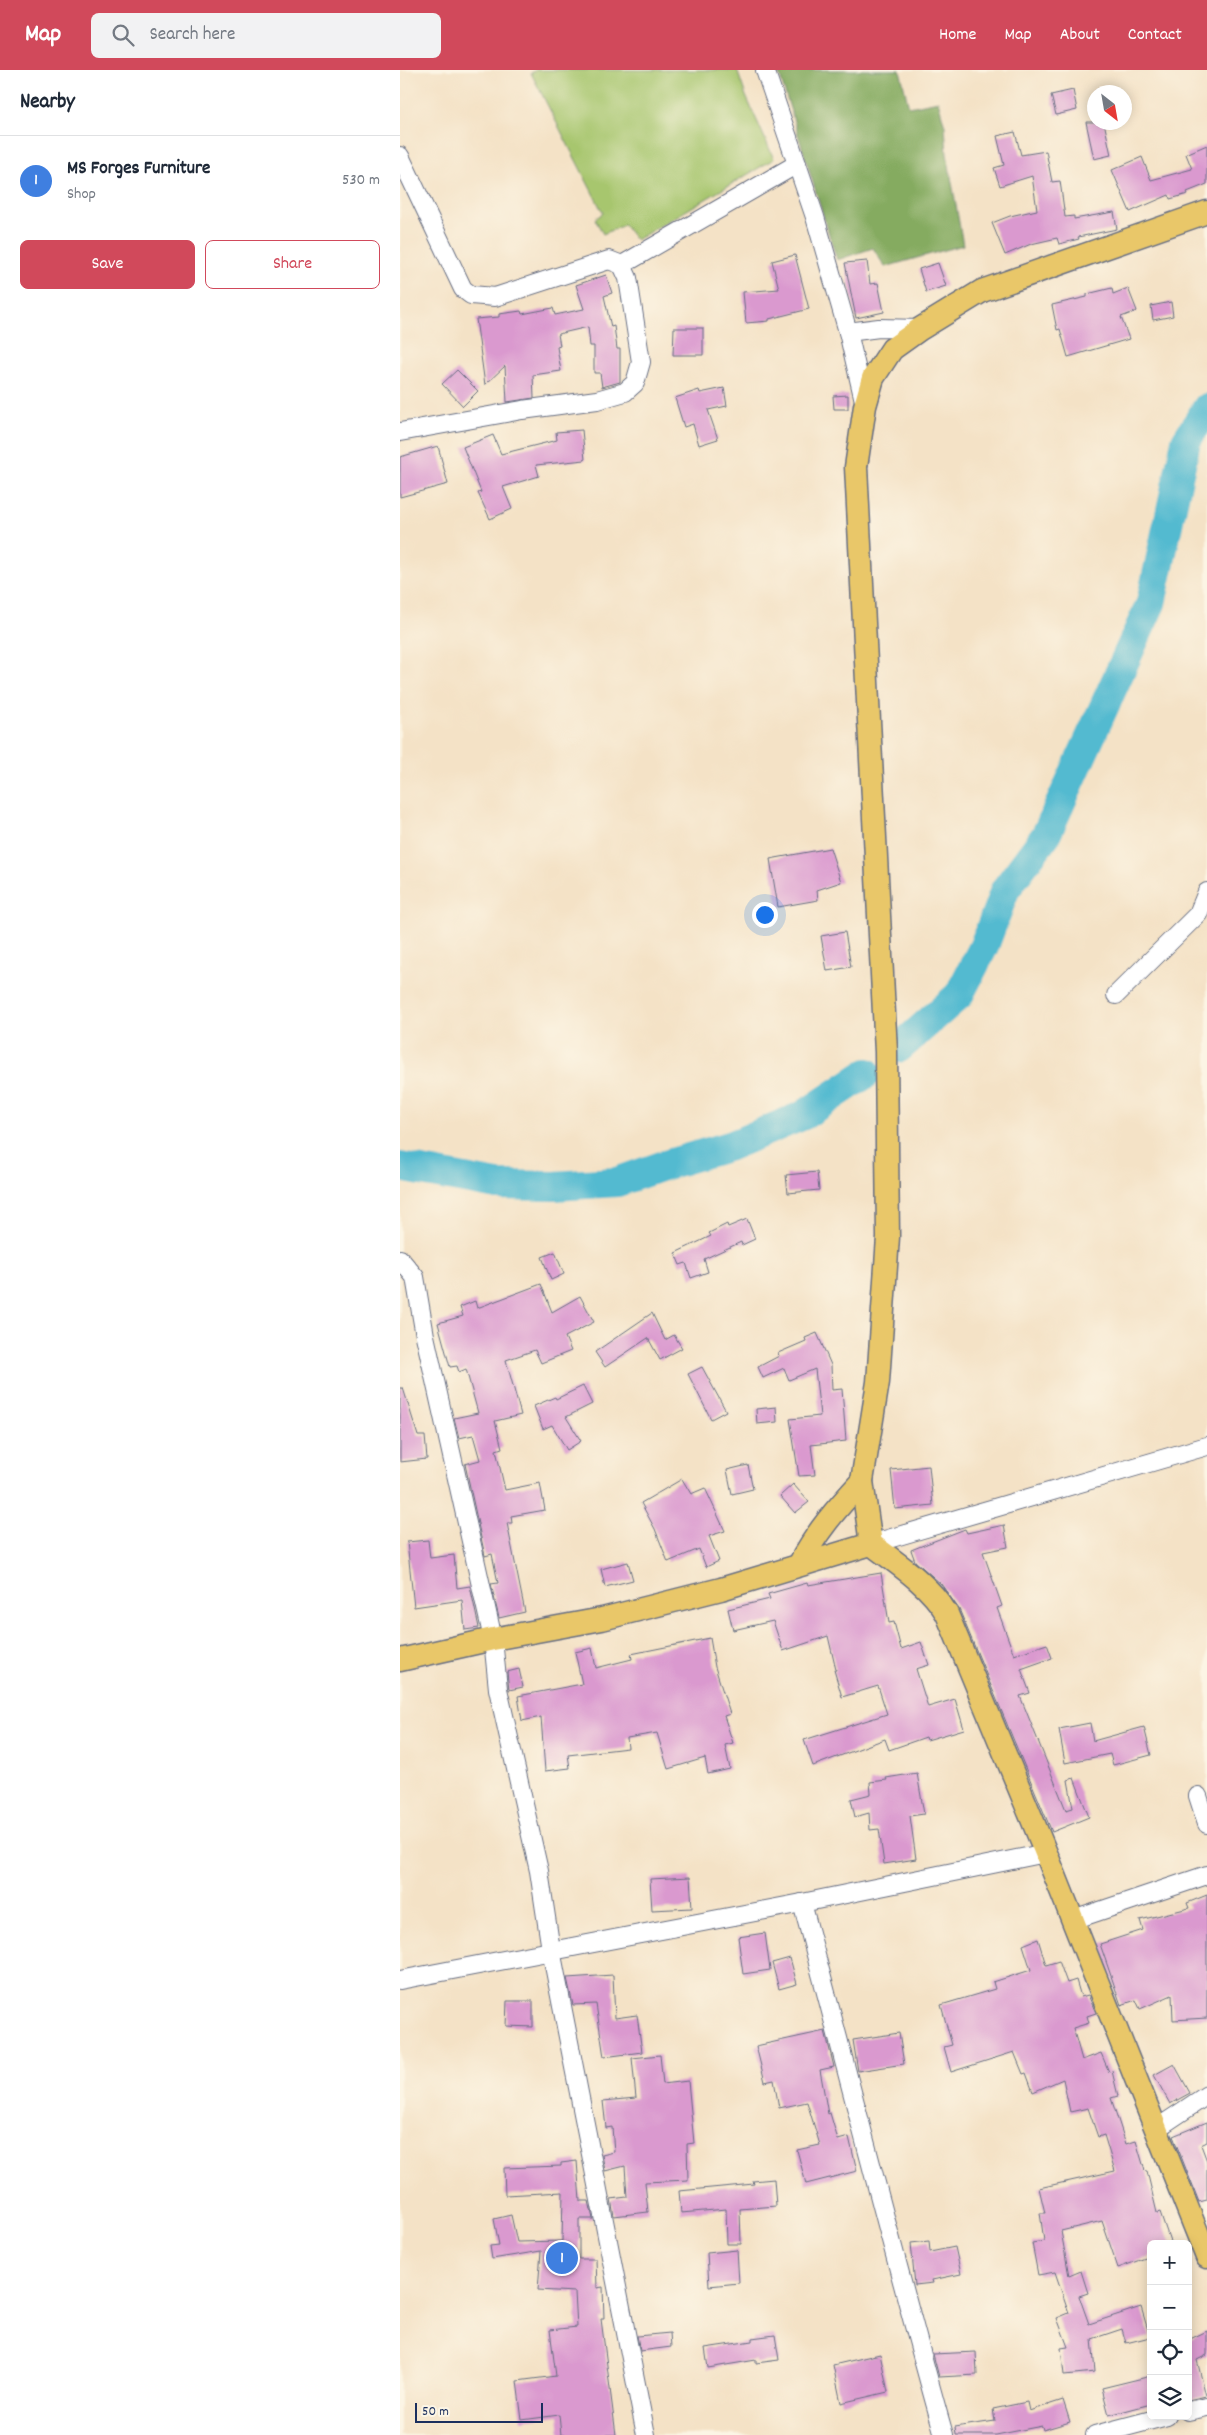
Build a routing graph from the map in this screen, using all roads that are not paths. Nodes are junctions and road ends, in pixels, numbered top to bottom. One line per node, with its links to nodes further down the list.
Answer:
1 (765, 70): 3 (street)
2 (400, 156): 5 (street)
3 (797, 164): 5 (street); 7 (street)
4 (1207, 212): 6 (main road)
5 (622, 265): 9 (street)
6 (920, 329): 7 (street); 8 (main road)
7 (848, 332): 8 (street)
8 (865, 406): 15 (main road)
9 (400, 432)
10 (1207, 892): 11 (street)
11 (1202, 914): 12 (street)
12 (1116, 995)
13 (400, 1259): 18 (street)
14 (1207, 1446): 16 (street)
15 (862, 1480): 16 (main road); 17 (main road)
16 (871, 1544): 17 (main road); 22 (main road)
17 (799, 1565): 18 (main road)
18 (493, 1639): 19 (main road); 26 (street)
19 (400, 1660)
20 (1198, 1796): 21 (street)
21 (1207, 1824)
22 (1046, 1853): 24 (street); 25 (main road)
23 (1207, 1874): 25 (street)
24 (802, 1903): 26 (street); 35 (street)
25 (1073, 1920): 29 (main road)
26 (551, 1950): 27 (street); 34 (street)
27 (400, 1980)
28 (1207, 2096): 29 (street)
29 (1156, 2129): 30 (main road)
30 (1207, 2257)
31 (1207, 2407): 32 (street)
32 (1192, 2410)
33 (1152, 2420): 36 (street)
34 (646, 2435)
35 (944, 2435)
36 (1094, 2435)

